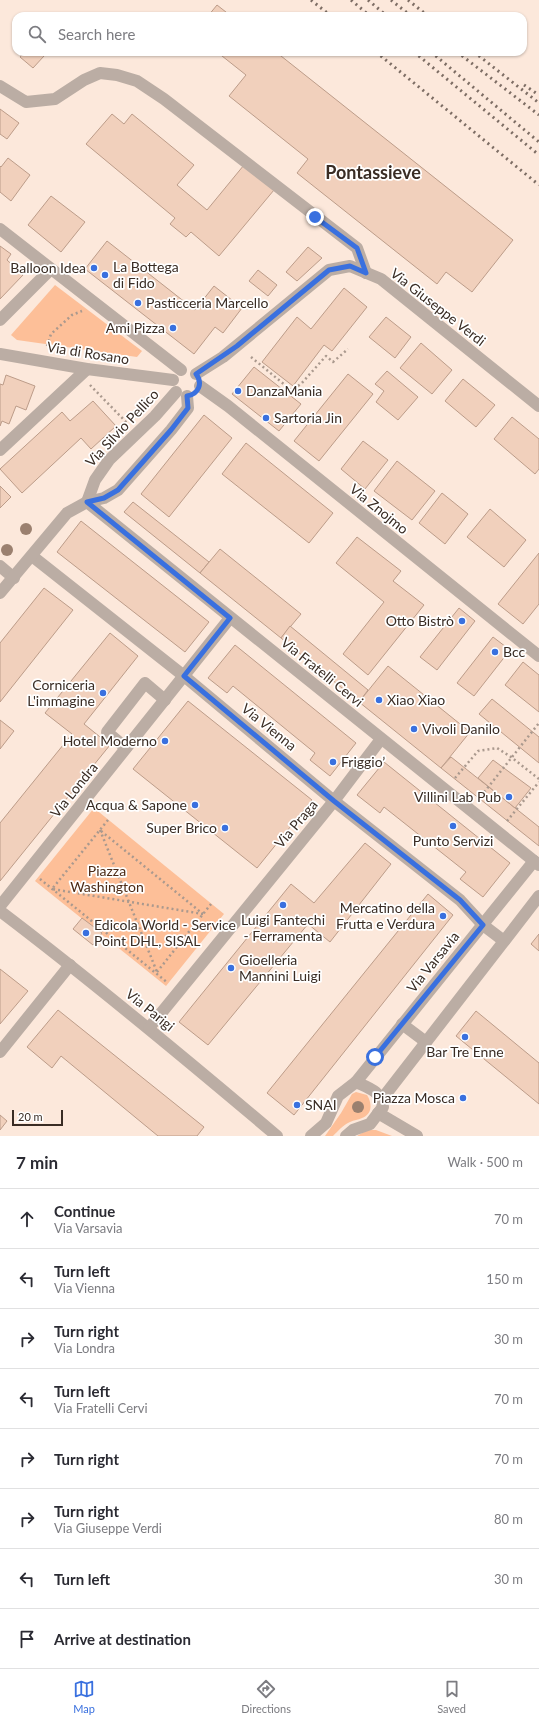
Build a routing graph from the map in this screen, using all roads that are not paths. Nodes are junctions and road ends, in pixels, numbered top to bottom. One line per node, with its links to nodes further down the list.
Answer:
1 (0, 86): 4 (street)
2 (0, 229): 3 (street)
3 (51, 269): 5 (street); 7 (street)
4 (366, 273): 8 (street, Via Giuseppe Verdi); 13 (street, Via Giuseppe Verdi)
5 (0, 320)
6 (0, 354): 9 (street, Via di Rosano)
7 (182, 370): 8 (street); 10 (street)
8 (196, 374): 11 (street)
9 (87, 375): 10 (street, Via di Rosano); 14 (street)
10 (173, 380): 12 (street)
11 (200, 386): 12 (street); 21 (street, Via Znojmo)
12 (182, 394): 15 (street, Via Silvio Pellico); 15 (street)
13 (539, 406)
14 (0, 450)
15 (87, 502): 16 (street); 20 (street, Via Fratelli Cervi)
16 (32, 556): 18 (street); 22 (street, Via Vienna)
17 (0, 566): 18 (street)
18 (14, 578): 19 (street)
19 (0, 593)
20 (230, 618): 22 (street, Via Londra); 24 (street, Via Fratelli Cervi)
21 (539, 656)
22 (184, 676): 23 (street, Via Londra); 26 (street, Via Vienna)
23 (165, 700): 25 (street, Via Londra); 25 (street)
24 (381, 739): 26 (street, Via Praga); 27 (street, Via Fratelli Cervi)
25 (126, 748): 29 (street, Via Londra)
26 (334, 801): 31 (street, Via Vienna); 35 (street, Via Praga)
27 (536, 863): 31 (street, Via Varsavia)
28 (539, 896): 32 (street)
29 (0, 906)
30 (0, 911): 33 (street, Via Parigi)
31 (483, 925): 32 (street, Via Vienna); 34 (street, Via Varsavia)
32 (504, 941): 36 (street)
33 (70, 965): 35 (street, Via Parigi); 37 (street)
34 (402, 1024): 36 (street); 38 (street, Via Varsavia)
35 (149, 1028): 41 (street, Via Parigi)
36 (426, 1042): 39 (street)
37 (0, 1052)
38 (356, 1082): 39 (street); 42 (street, Via Varsavia)
39 (382, 1099): 40 (street)
40 (378, 1113): 43 (street); 44 (street)
41 (277, 1136)
42 (311, 1136)
43 (346, 1136)
44 (417, 1136)

